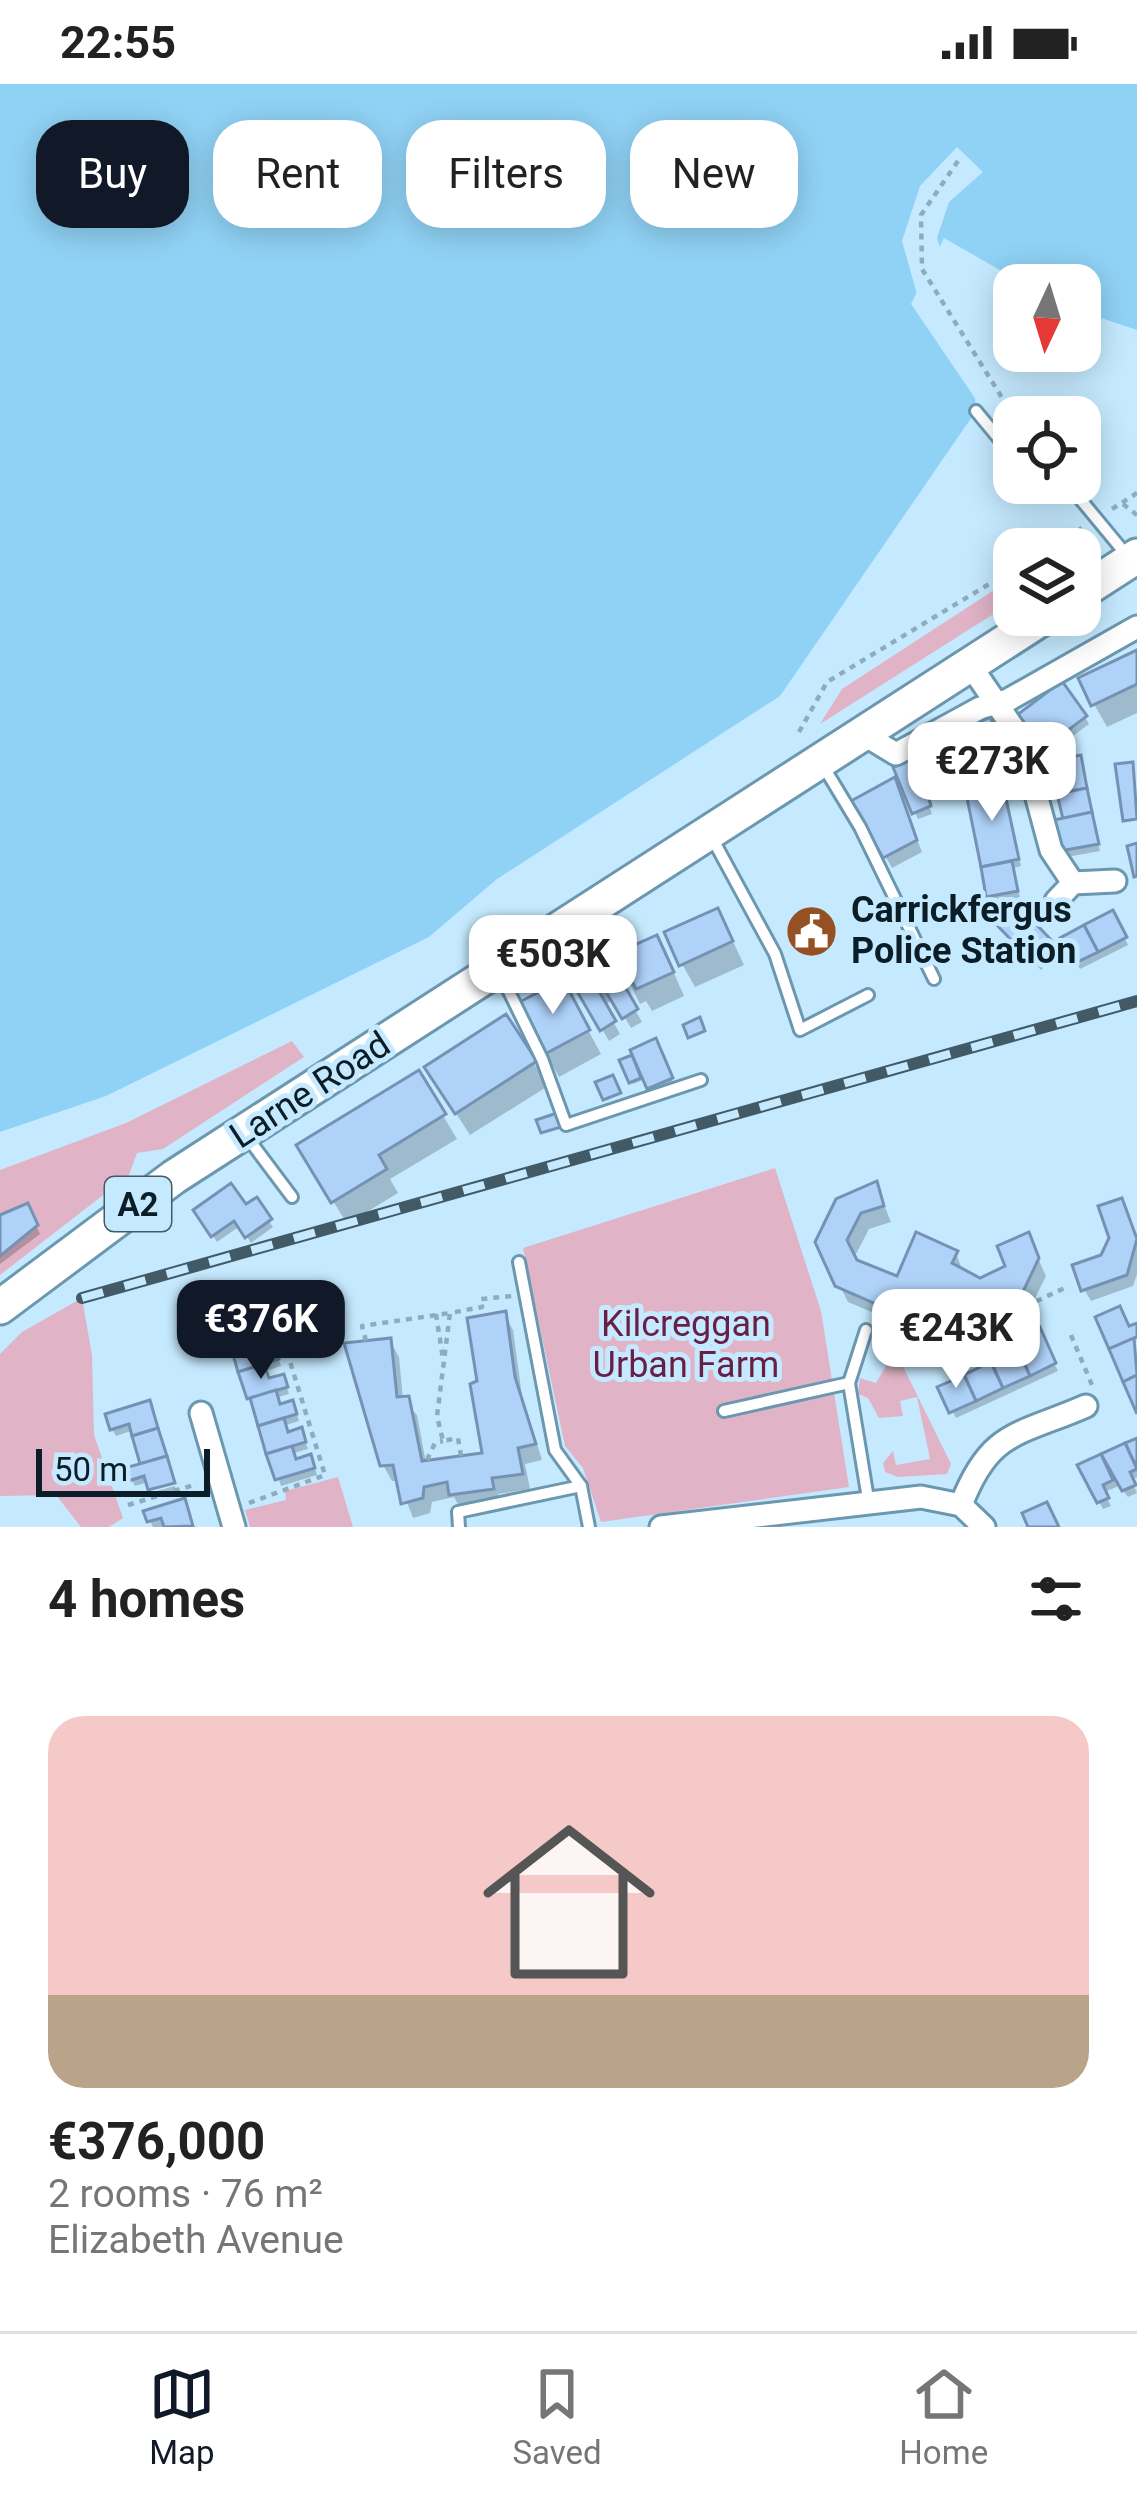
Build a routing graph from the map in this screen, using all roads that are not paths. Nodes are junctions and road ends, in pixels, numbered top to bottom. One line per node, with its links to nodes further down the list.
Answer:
1 (976, 411): 2 (lane)
2 (993, 432)
3 (1084, 504): 4 (lane)
4 (1134, 558): 5 (main road)
5 (1101, 579)
6 (1137, 627): 9 (street)
7 (1015, 636): 8 (main road, A2)
8 (970, 665): 9 (street); 10 (main road, A2)
9 (995, 704): 10 (street); 14 (street)
10 (863, 734): 11 (main road, A2)
11 (820, 761): 12 (main road, A2); 17 (lane)
12 (700, 840): 16 (main road, Larne Road / A2); 18 (lane)
13 (1115, 881): 14 (street)
14 (1072, 883): 15 (street)
15 (1056, 901)
16 (497, 969): 19 (lane); 20 (main road, Larne Road / A2)
17 (934, 979)
18 (868, 995)
19 (701, 1080)
20 (244, 1133): 21 (lane); 23 (main road, Larne Road / A2)
21 (292, 1197)
22 (519, 1262): 29 (lane)
23 (0, 1307)
24 (866, 1330): 25 (lane)
25 (849, 1383): 27 (lane); 30 (lane)
26 (1086, 1406): 31 (street)
27 (724, 1411)
28 (200, 1413): 32 (street)
29 (581, 1486): 34 (lane); 35 (lane)
30 (868, 1499): 31 (street); 33 (street)
31 (961, 1505): 37 (street)
32 (232, 1518)
33 (768, 1520): 36 (street)
34 (459, 1527)
35 (589, 1527)
36 (661, 1527)
37 (984, 1527)

